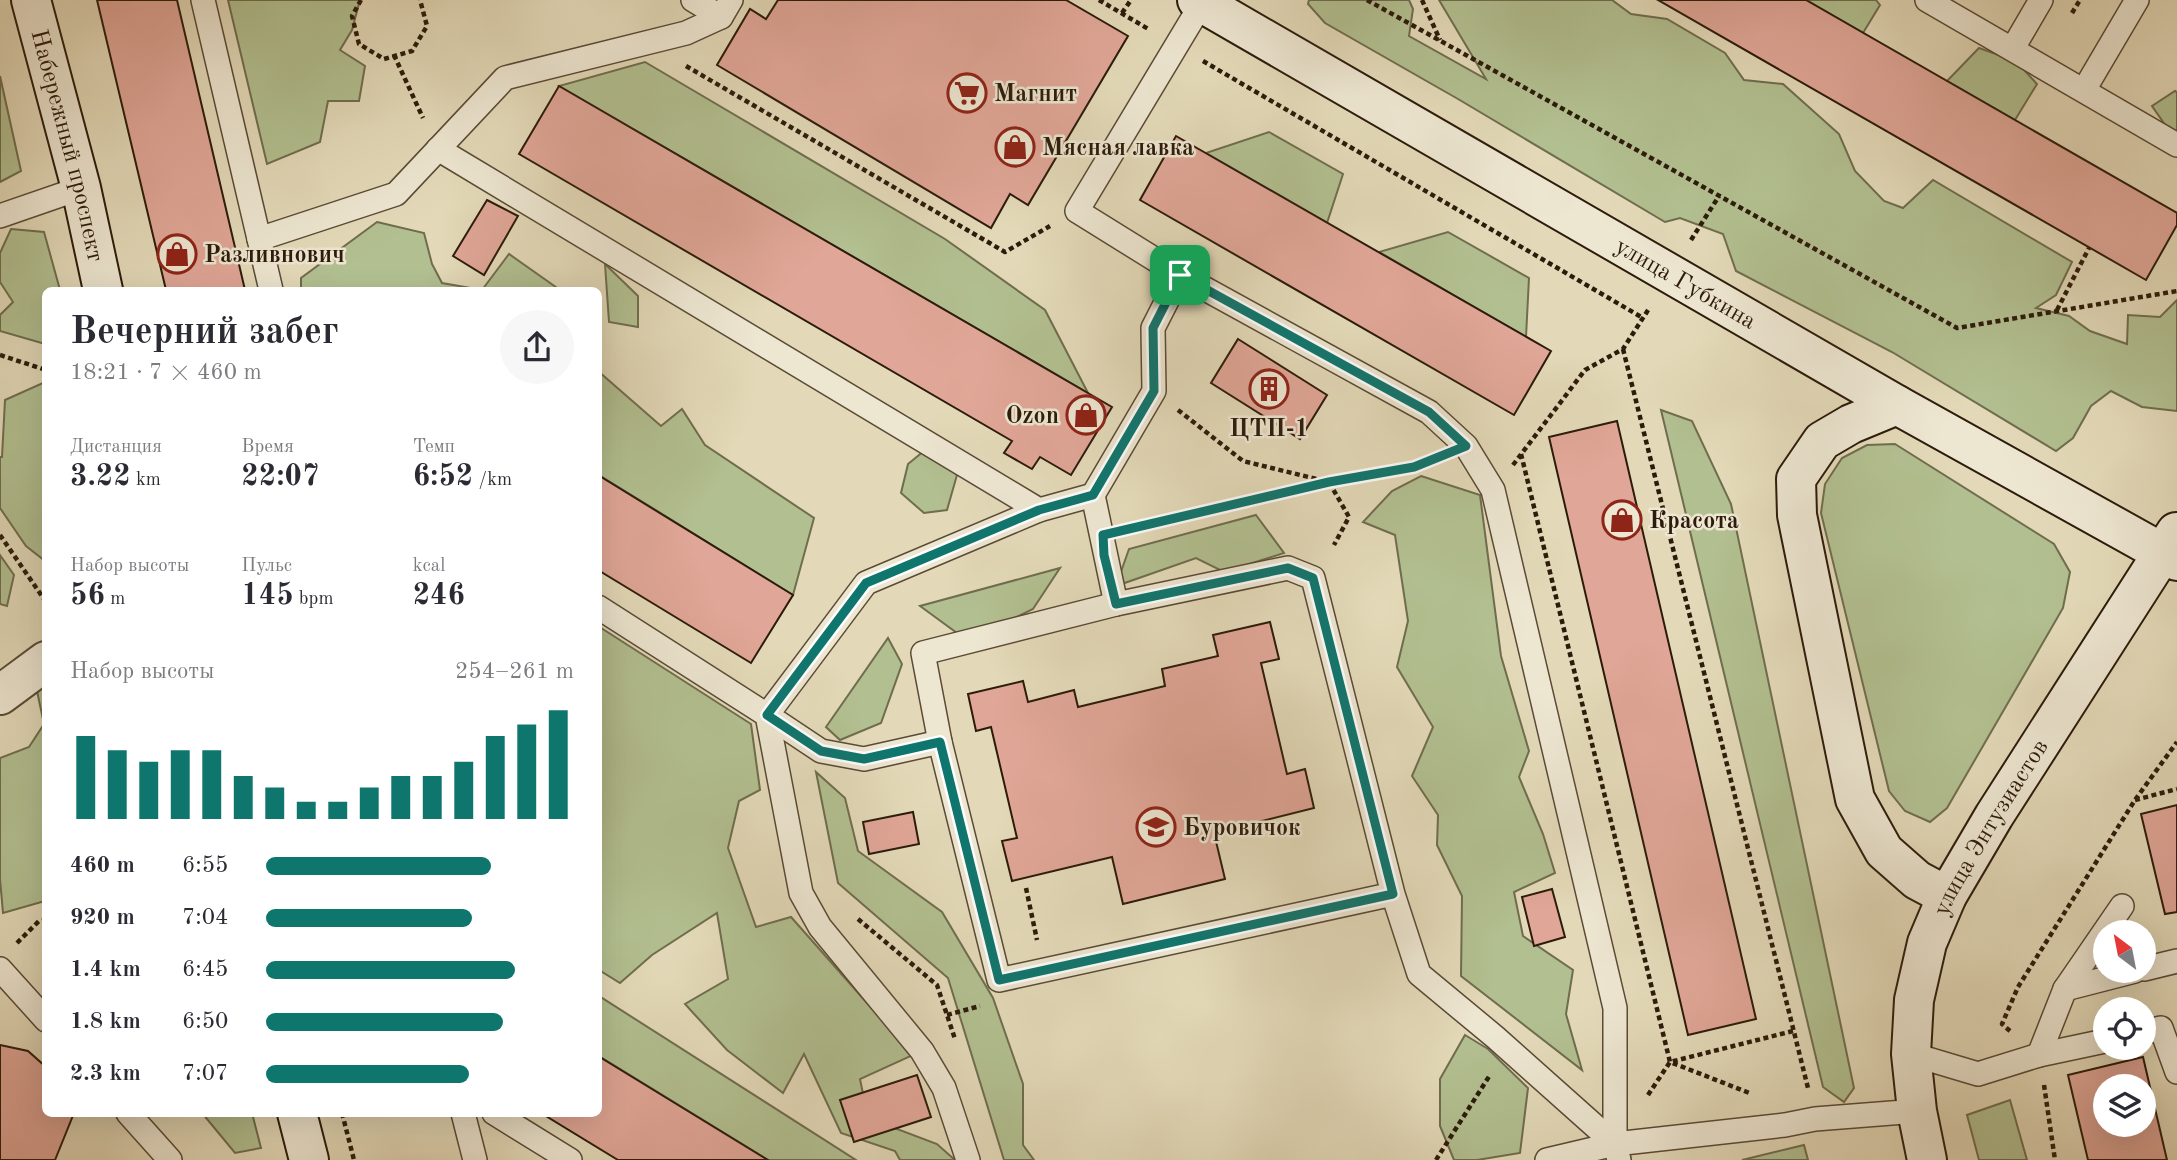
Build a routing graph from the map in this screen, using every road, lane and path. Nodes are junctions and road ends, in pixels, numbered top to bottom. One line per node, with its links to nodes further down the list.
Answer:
1 (31, 0): 25 (main road, Набережный проспект)
2 (203, 0): 28 (lane)
3 (361, 0): 21 (path)
4 (420, 0): 21 (path)
5 (693, 0): 14 (lane)
6 (1099, 0): 16 (path)
7 (1131, 0): 16 (path)
8 (1367, 0): 17 (path)
9 (1422, 0): 17 (path)
10 (1927, 0): 20 (lane)
11 (2041, 0): 20 (lane)
12 (2137, 0): 22 (lane)
13 (1200, 1): 15 (main road, улица Губкина); 19 (lane)
14 (726, 8): 18 (lane)
15 (1243, 11): 39 (main road, улица Губкина)
16 (1122, 13): 19 (path)
17 (1440, 40): 34 (path)
18 (646, 43): 24 (lane); 26 (path)
19 (1177, 46): 26 (lane); 35 (path)
20 (2013, 48): 22 (lane)
21 (394, 55): 24 (path)
22 (2084, 90): 23 (lane)
23 (2177, 145)
24 (438, 149): 28 (lane); 45 (lane)
25 (81, 188): 27 (lane); 31 (main road, Набережный проспект)
26 (1077, 211): 30 (lane)
27 (0, 216)
28 (260, 239): 32 (lane)
29 (2089, 248): 34 (path)
30 (1180, 275): 38 (lane); 40 (lane)
31 (102, 287)
32 (270, 287)
33 (2177, 291): 34 (path)
34 (2057, 311)
35 (1643, 318)
36 (0, 355): 37 (path)
37 (42, 369)
38 (1154, 391): 42 (path); 44 (lane)
39 (1897, 405): 49 (main road, улица Губкина); 60 (main road)
40 (1466, 446): 42 (path); 43 (lane)
41 (1521, 454): 43 (path); 71 (path); 77 (path)
42 (1329, 482): 47 (path); 48 (path)
43 (1493, 490): 87 (lane)
44 (1093, 495): 45 (lane); 47 (lane)
45 (1039, 510): 55 (lane)
46 (0, 535): 50 (path)
47 (1103, 535): 51 (lane)
48 (1334, 545)
49 (2173, 548): 60 (main road, улица Энтузиастов)
50 (42, 596)
51 (1116, 604): 56 (lane); 59 (lane)
52 (602, 610): 55 (lane)
53 (42, 664): 54 (main road)
54 (0, 695)
55 (767, 715): 56 (lane); 93 (lane)
56 (940, 742): 59 (lane)
57 (2177, 789): 58 (path)
58 (2135, 800)
59 (1393, 894): 74 (lane)
60 (1947, 896): 75 (main road, улица Энтузиастов)
61 (2122, 906): 68 (lane)
62 (855, 915): 72 (path)
63 (42, 921): 64 (path)
64 (5, 960): 69 (lane)
65 (2177, 961): 66 (lane)
66 (2156, 966)
67 (2093, 982): 68 (lane)
68 (2065, 989): 76 (lane)
69 (42, 1014)
70 (2156, 1029): 78 (lane)
71 (1793, 1031): 77 (path); 86 (path)
72 (955, 1041)
73 (2093, 1044): 76 (lane)
74 (1507, 1048): 87 (lane); 94 (path)
75 (1911, 1054): 76 (lane); 80 (main road, улица Энтузиастов)
76 (2039, 1055)
77 (1670, 1062): 79 (path); 87 (path)
78 (2177, 1072)
79 (1755, 1095)
80 (1917, 1111): 86 (lane); 96 (main road, улица Энтузиастов)
81 (132, 1117): 88 (lane)
82 (298, 1117): 89 (main road)
83 (343, 1117): 90 (path)
84 (464, 1117): 91 (lane)
85 (500, 1117): 92 (lane)
86 (1815, 1119): 87 (lane)
87 (1617, 1152): 95 (lane)
88 (170, 1160)
89 (308, 1160)
90 (354, 1160)
91 (475, 1160)
92 (570, 1160)
93 (968, 1160)
94 (1436, 1160)
95 (1547, 1160)
96 (1927, 1160)

